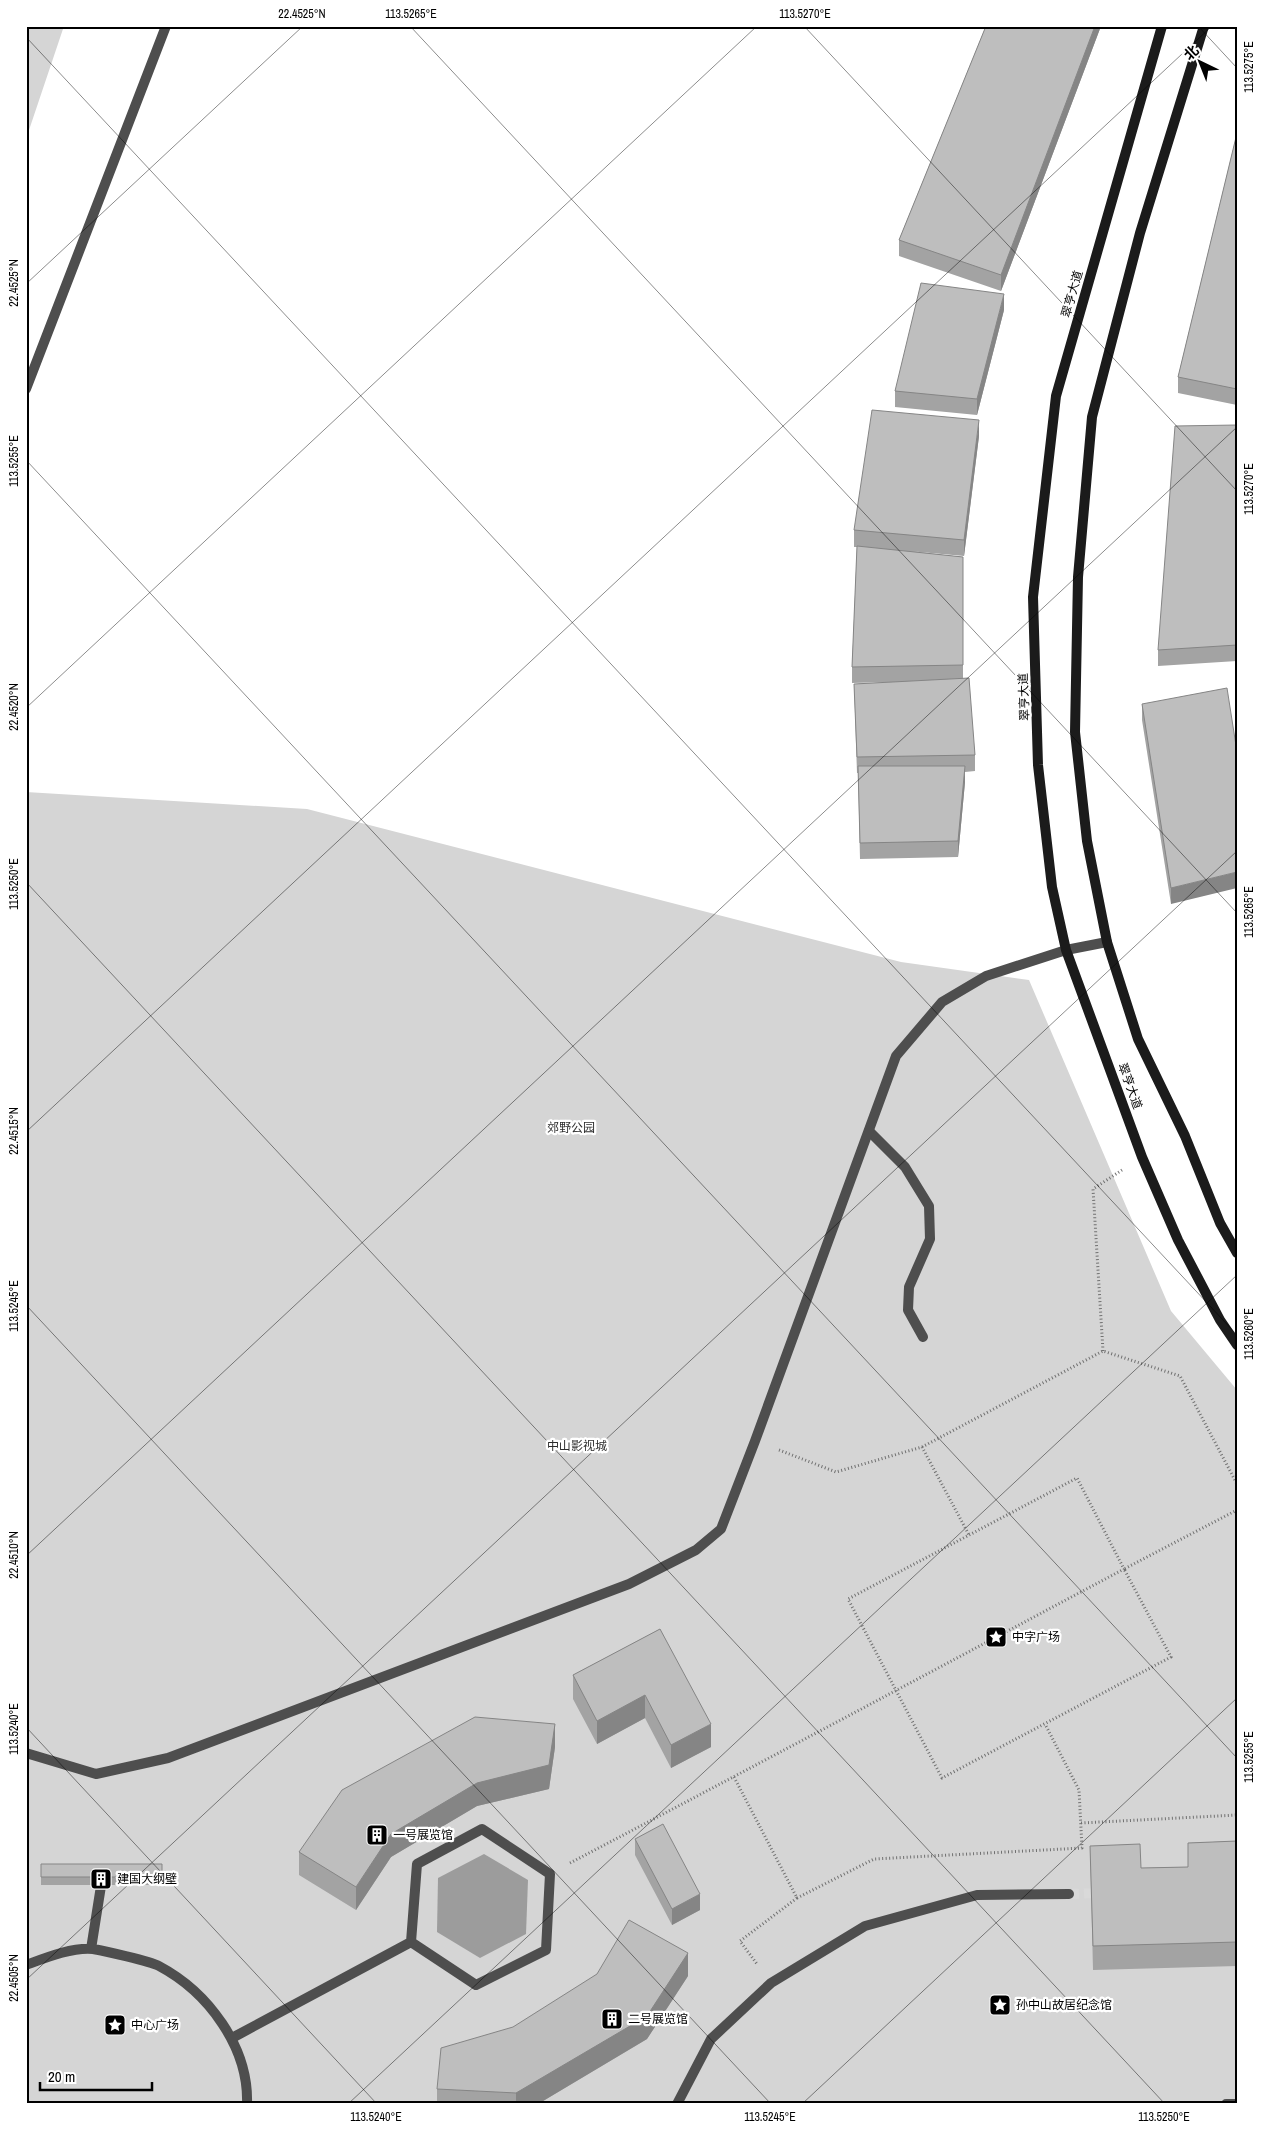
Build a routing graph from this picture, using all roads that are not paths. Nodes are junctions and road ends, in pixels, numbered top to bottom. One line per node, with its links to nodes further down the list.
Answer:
1 (166, 26): 4 (street)
2 (1162, 26): 6 (main road, 翠亨大道)
3 (1204, 26): 5 (main road, 翠亨大道)
4 (26, 389)
5 (1108, 942): 6 (street); 8 (main road, 翠亨大道)
6 (1066, 950): 7 (street); 10 (main road, 翠亨大道)
7 (869, 1131): 9 (street); 11 (street)
8 (1237, 1253)
9 (923, 1337)
10 (1237, 1345)
11 (26, 1753)
12 (101, 1886): 15 (street)
13 (1069, 1894): 19 (street)
14 (411, 1942): 14 (street); 17 (street)
15 (91, 1949): 16 (street); 17 (street)
16 (26, 1966)
17 (232, 2038): 18 (street)
18 (247, 2104)
19 (676, 2104)
20 (1226, 2104): 21 (street)
21 (1237, 2104)

